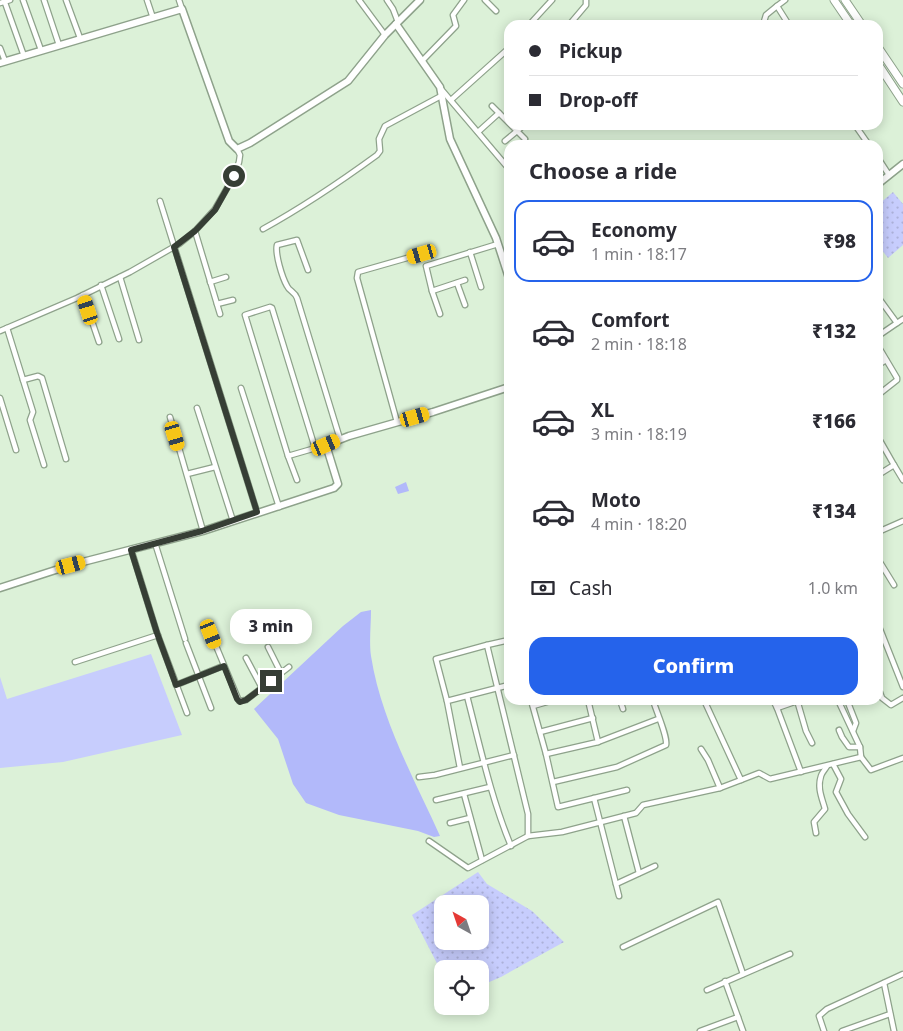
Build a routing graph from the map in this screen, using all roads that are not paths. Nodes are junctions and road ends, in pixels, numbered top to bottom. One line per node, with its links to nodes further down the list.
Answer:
1 (23, 0): 33 (street)
2 (44, 0): 31 (street)
3 (66, 0): 30 (street)
4 (147, 0): 21 (street)
5 (179, 0): 18 (street)
6 (358, 0): 29 (street)
7 (387, 0): 28 (street)
8 (420, 0): 28 (street)
9 (464, 0): 37 (street)
10 (485, 0): 20 (street)
11 (552, 0): 22 (street)
12 (586, 0): 23 (street)
13 (785, 0): 17 (street)
14 (834, 0): 19 (main road)
15 (5, 1): 36 (street)
16 (846, 2): 19 (main road); 27 (main road)
17 (777, 6): 24 (street); 25 (street)
18 (182, 10): 21 (street); 51 (street)
19 (841, 10): 26 (main road)
20 (496, 11)
21 (152, 18): 30 (street)
22 (534, 20)
23 (574, 20)
24 (764, 20)
25 (786, 20)
26 (848, 20)
27 (859, 20)
28 (397, 23): 29 (street); 37 (street)
29 (385, 35): 51 (street)
30 (80, 38): 31 (street)
31 (59, 45): 33 (street)
32 (0, 48): 38 (street)
33 (41, 50): 36 (street)
34 (504, 52): 42 (street)
35 (883, 54): 40 (main road)
36 (24, 56): 38 (street)
37 (422, 61): 41 (street)
38 (2, 62)
39 (883, 72): 43 (main road)
40 (903, 84)
41 (441, 92): 42 (street); 58 (street); 60 (street)
42 (451, 100): 48 (street)
43 (903, 102)
44 (492, 106): 45 (street)
45 (499, 113): 46 (street); 48 (street)
46 (504, 118)
47 (517, 131): 49 (street); 50 (street)
48 (478, 132): 52 (street)
49 (525, 139)
50 (505, 140)
51 (237, 149): 59 (street)
52 (504, 163)
53 (903, 164): 55 (street)
54 (883, 166): 55 (street)
55 (889, 175): 56 (street)
56 (883, 180)
57 (160, 200): 61 (street)
58 (262, 230)
59 (195, 231): 61 (street); 71 (street)
60 (498, 244): 63 (street); 65 (street)
61 (174, 247): 68 (street); 119 (street)
62 (428, 252): 64 (street)
63 (470, 252): 66 (street); 74 (street)
64 (422, 254): 66 (street); 103 (street)
65 (504, 263)
66 (426, 266): 75 (street)
67 (308, 270): 104 (street)
68 (120, 277): 73 (street); 89 (street)
69 (226, 277): 71 (street)
70 (465, 280): 72 (street)
71 (210, 282): 78 (street)
72 (457, 283): 75 (street); 80 (street)
73 (102, 286): 76 (street); 88 (street)
74 (481, 287)
75 (432, 291): 82 (street)
76 (83, 294): 85 (street); 90 (street)
77 (233, 300): 78 (street)
78 (217, 304): 81 (street)
79 (883, 304): 84 (street)
80 (465, 305)
81 (220, 314)
82 (440, 314)
83 (903, 318): 84 (street)
84 (896, 323): 87 (street)
85 (7, 328): 86 (street); 95 (street)
86 (0, 331)
87 (883, 332)
88 (119, 338)
89 (139, 340)
90 (98, 342)
91 (883, 355): 92 (street)
92 (886, 360): 93 (street); 94 (street)
93 (883, 362)
94 (897, 378): 96 (street); 99 (street)
95 (23, 380): 110 (street); 111 (street)
96 (903, 380)
97 (242, 388): 118 (street)
98 (504, 389): 103 (street)
99 (883, 391)
100 (0, 398): 108 (street)
101 (197, 408): 113 (street)
102 (170, 417): 115 (street)
103 (397, 422): 104 (street)
104 (340, 439): 105 (street)
105 (326, 445): 107 (street); 118 (street)
106 (883, 446): 112 (street)
107 (315, 448): 109 (street); 109 (street)
108 (16, 450)
109 (288, 456): 116 (street)
110 (66, 459)
111 (44, 465)
112 (894, 465): 114 (street); 117 (street)
113 (215, 467): 115 (street); 120 (street)
114 (883, 471)
115 (187, 474): 123 (street)
116 (297, 480)
117 (903, 480)
118 (278, 506): 119 (street)
119 (257, 512): 120 (street)
120 (233, 521): 123 (street)
121 (903, 521): 122 (street)
122 (883, 530)
123 (202, 531): 124 (street)
124 (156, 543): 125 (street); 140 (street)
125 (131, 550): 128 (street); 130 (street)
126 (883, 567): 127 (street)
127 (894, 585)
128 (0, 588)
129 (211, 634): 137 (street)
130 (158, 636): 136 (street); 141 (street)
131 (883, 637): 143 (street)
132 (504, 641): 133 (street)
133 (487, 645): 145 (street); 149 (street)
134 (268, 647): 139 (street)
135 (246, 658): 144 (street)
136 (76, 662)
137 (224, 666): 140 (street); 144 (street)
138 (289, 667): 139 (street)
139 (281, 673): 144 (street)
140 (199, 676): 141 (street); 160 (street)
141 (176, 685): 163 (street)
142 (504, 686): 145 (street)
143 (903, 687)
144 (262, 688)
145 (498, 688): 146 (street); 173 (street)
146 (467, 696): 149 (street); 177 (street)
147 (903, 698): 148 (street)
148 (883, 699)
149 (447, 701): 180 (street)
150 (533, 705): 167 (street)
151 (589, 705): 164 (street)
152 (622, 705): 162 (street)
153 (654, 705): 165 (street)
154 (706, 705): 183 (street)
155 (776, 705): 161 (street)
156 (785, 705): 161 (street)
157 (799, 705): 170 (street)
158 (840, 705): 168 (street)
159 (849, 705): 168 (street)
160 (211, 708)
161 (777, 708): 181 (street)
162 (623, 709)
163 (187, 713)
164 (593, 718): 167 (street); 169 (street)
165 (658, 719): 169 (street); 184 (street)
166 (839, 730): 171 (street)
167 (540, 732): 174 (street)
168 (853, 732): 171 (street)
169 (598, 742): 174 (street)
170 (812, 743)
171 (860, 747): 175 (street)
172 (701, 749): 186 (street)
173 (514, 754): 177 (street); 196 (street)
174 (546, 754): 184 (street)
175 (861, 757): 176 (street); 178 (street)
176 (903, 758)
177 (484, 762): 180 (street); 185 (street)
178 (833, 764): 179 (street); 197 (street)
179 (827, 766): 181 (street); 195 (street)
180 (460, 768): 182 (street)
181 (801, 772): 183 (street)
182 (419, 777)
183 (741, 780): 186 (street)
184 (553, 782): 189 (street)
185 (490, 787): 188 (street); 199 (street)
186 (720, 788): 191 (street)
187 (627, 790): 189 (street)
188 (464, 794): 190 (street); 192 (street)
189 (594, 798): 193 (street)
190 (436, 800)
191 (624, 816): 193 (street); 202 (street)
192 (470, 818): 194 (street); 200 (street)
193 (600, 822): 196 (street); 203 (street)
194 (450, 823)
195 (816, 833)
196 (528, 836): 199 (street)
197 (865, 837)
198 (429, 841): 200 (street)
199 (511, 846): 200 (street)
200 (482, 860)
201 (655, 866): 202 (street)
202 (639, 873): 203 (street)
203 (616, 884): 204 (street)
204 (619, 896)
205 (623, 947): 207 (street)
206 (790, 954): 207 (street)
207 (743, 974): 209 (street)
208 (903, 974): 210 (street)
209 (725, 981): 211 (street); 213 (street)
210 (884, 983): 212 (street); 216 (street)
211 (707, 990)
212 (890, 1014): 217 (street); 218 (street)
213 (738, 1017): 214 (street); 215 (street)
214 (700, 1031)
215 (743, 1031)
216 (824, 1031)
217 (842, 1031)
218 (894, 1031)

